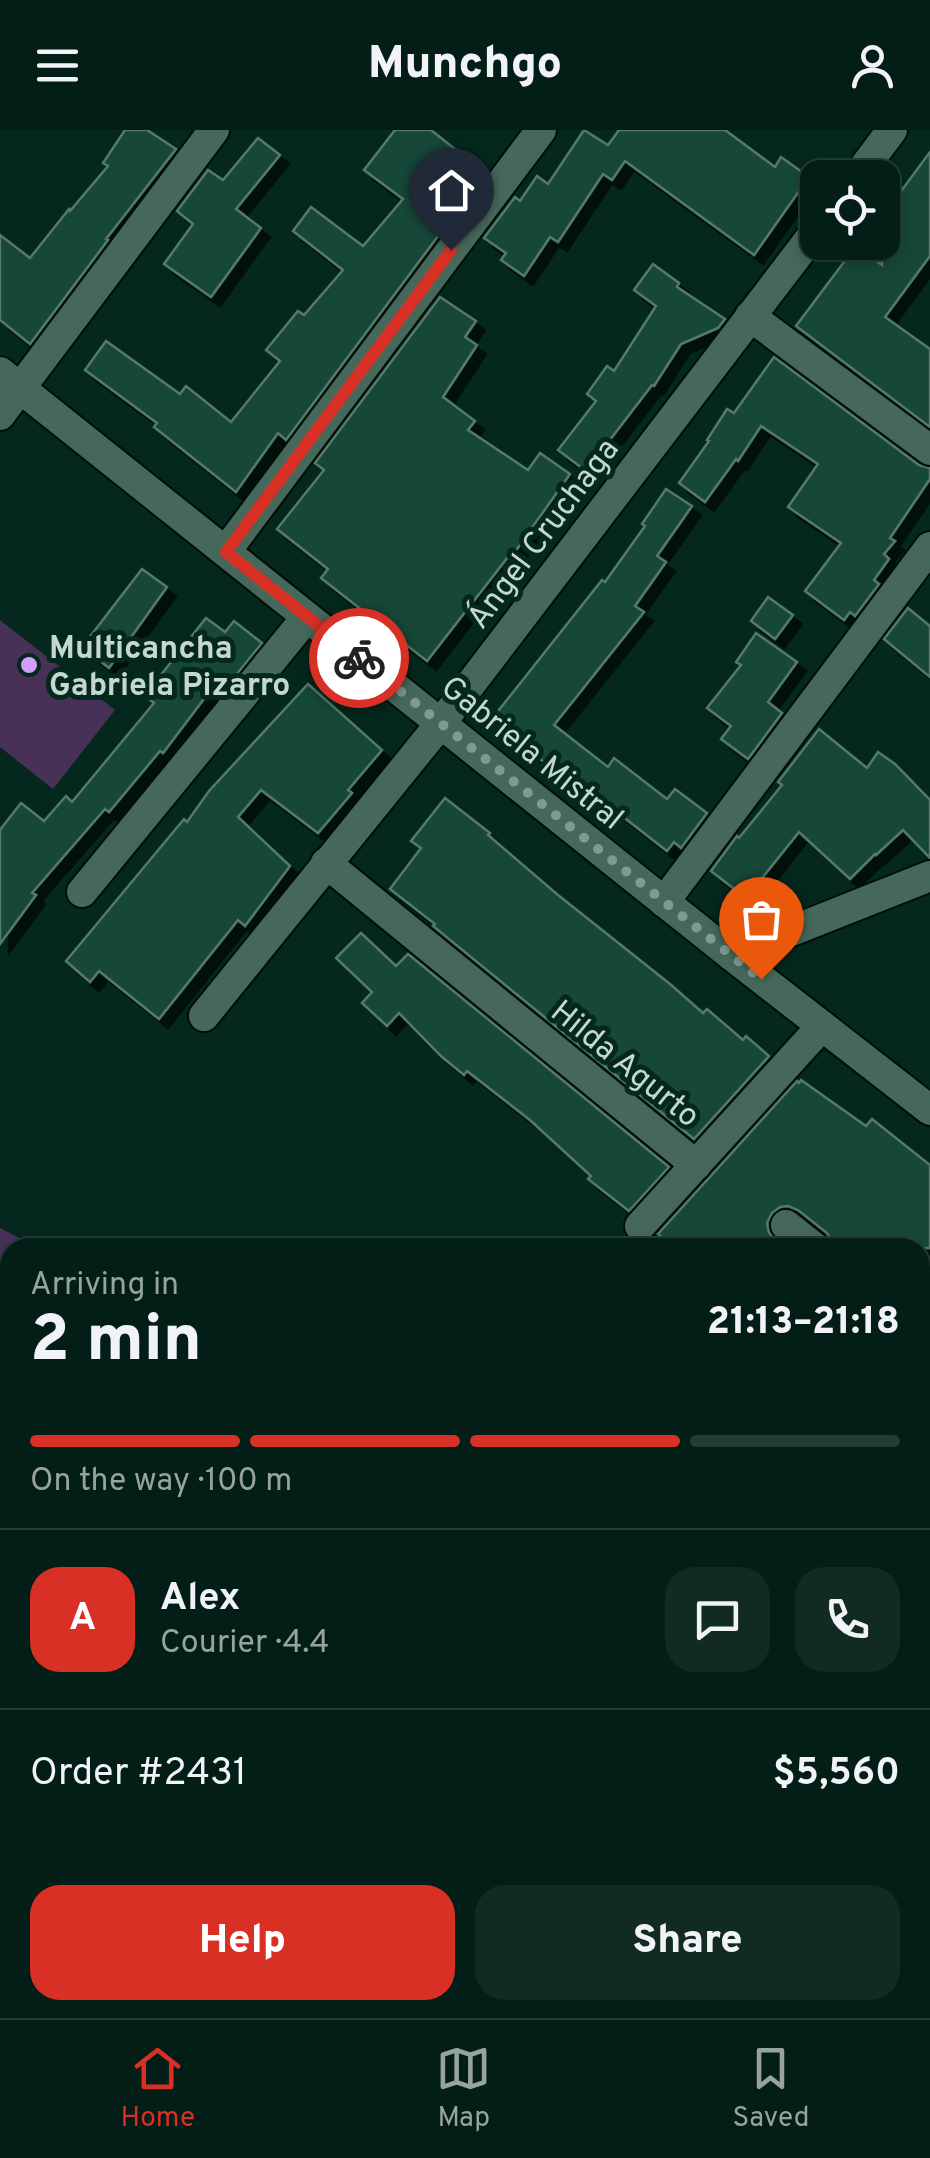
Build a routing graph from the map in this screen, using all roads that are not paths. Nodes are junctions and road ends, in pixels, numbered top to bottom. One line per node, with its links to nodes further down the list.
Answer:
1 (541, 130): 11 (street)
2 (892, 130): 4 (street)
3 (199, 135): 7 (street)
4 (870, 160)
5 (800, 251): 6 (street, Ángel Cruchaga)
6 (750, 316): 9 (street); 13 (street, Ángel Cruchaga)
7 (10, 381): 8 (street); 11 (street, Gabriela Mistral)
8 (0, 415)
9 (930, 450)
10 (930, 547): 17 (street)
11 (226, 552): 12 (street, Gabriela Mistral)
12 (307, 617): 13 (street, Gabriela Mistral); 16 (street)
13 (440, 724): 14 (street, Ángel Cruchaga); 17 (street, Gabriela Mistral)
14 (326, 864): 19 (street, Ángel Cruchaga); 22 (street, Hilda Agurto)
15 (930, 876): 18 (street)
16 (82, 892)
17 (664, 902): 18 (street, Gabriela Mistral)
18 (730, 955): 20 (street, Gabriela Mistral)
19 (204, 1016)
20 (822, 1026): 21 (street, Gabriela Mistral); 22 (street)
21 (930, 1110)
22 (696, 1164): 24 (street)
23 (786, 1225): 25 (street)
24 (640, 1226)
25 (803, 1238)

